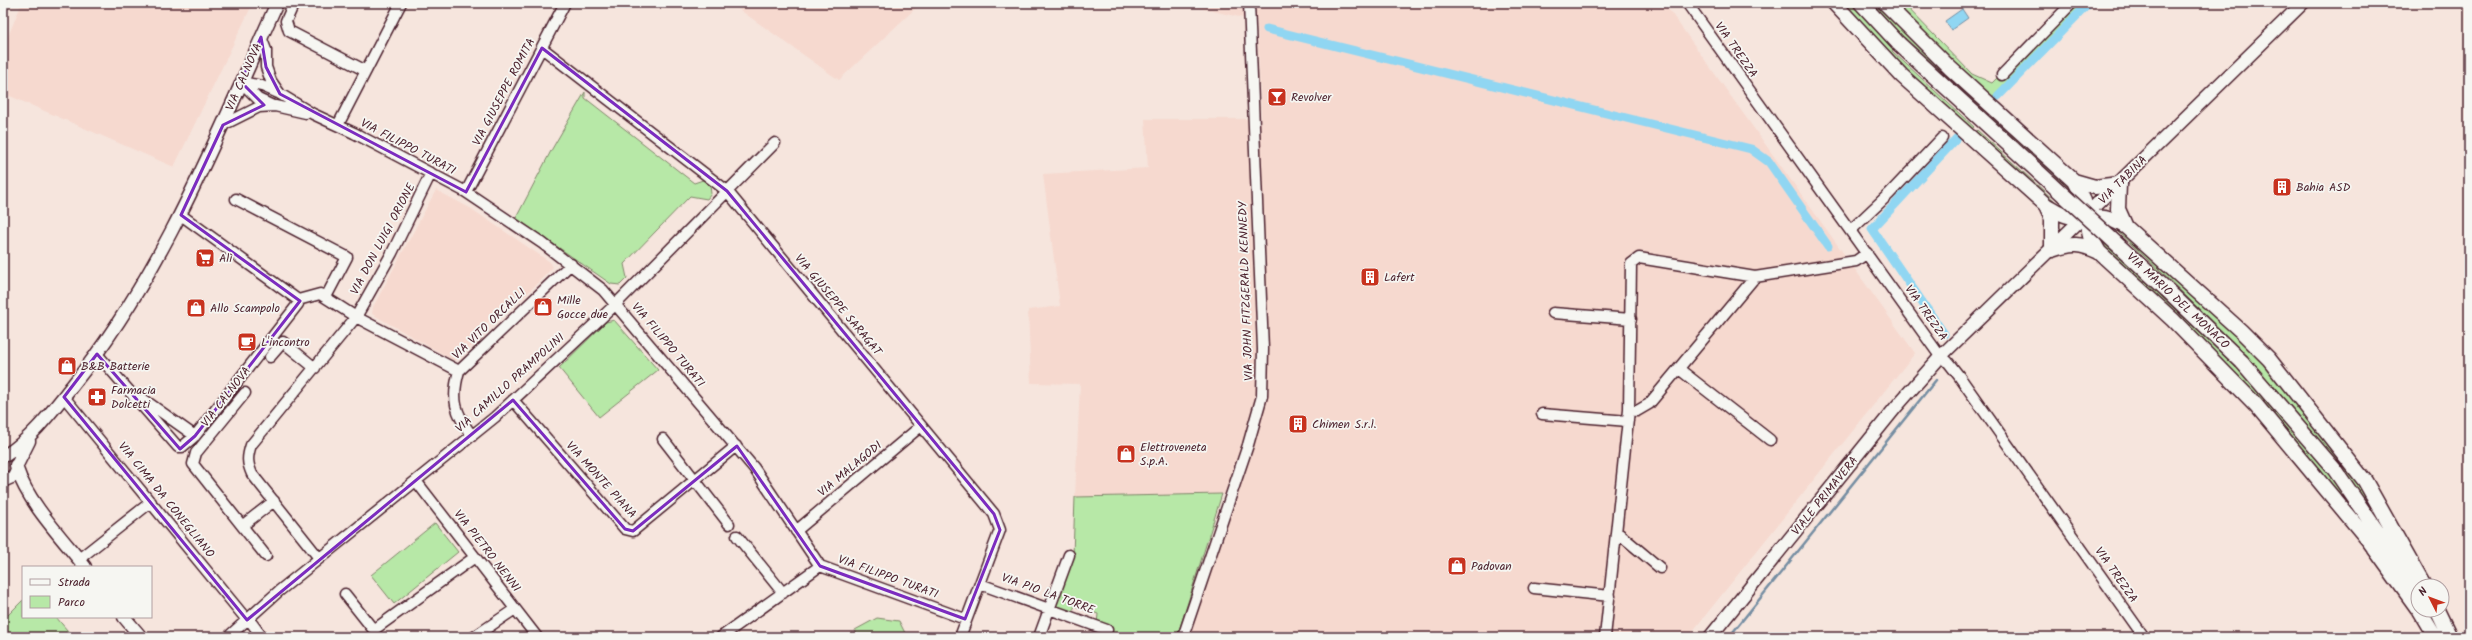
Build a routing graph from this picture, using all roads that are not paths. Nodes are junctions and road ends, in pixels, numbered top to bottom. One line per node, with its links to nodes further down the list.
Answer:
1 (277, 3): 12 (main road, VIA CALNOVA)
2 (294, 3): 14 (street)
3 (401, 3): 14 (street)
4 (565, 3): 13 (street, VIA GIUSEPPE ROMITA)
5 (1249, 3): 111 (street, VIA JOHN FITZGERALD KENNEDY)
6 (1687, 3): 34 (street, VIA TREZZA)
7 (1834, 3): 30 (highway)
8 (1860, 3): 87 (highway, VIA MARIO DEL MONACO, bridge)
9 (1885, 3): 25 (highway)
10 (2072, 3): 15 (street)
11 (2303, 3): 26 (main road, VIA TABINA)
12 (261, 38): 16 (main road, VIA CALNOVA); 17 (street, VIA FILIPPO TURATI)
13 (542, 48): 27 (street, VIA GIUSEPPE SARAGAT); 28 (street, VIA GIUSEPPE ROMITA)
14 (366, 71): 21 (street)
15 (2002, 75)
16 (241, 82): 17 (street, VIA FILIPPO TURATI); 18 (street, VIA FILIPPO TURATI); 20 (main road, VIA CALNOVA)
17 (280, 94): 19 (street, VIA FILIPPO TURATI)
18 (275, 106): 19 (street, VIA FILIPPO TURATI); 20 (street, VIA FILIPPO TURATI)
19 (314, 114): 21 (street, VIA FILIPPO TURATI)
20 (222, 125): 31 (main road, VIA CALNOVA)
21 (338, 125): 24 (street, VIA FILIPPO TURATI)
22 (1942, 138): 34 (street)
23 (774, 143): 27 (street, VIA CAMILLO PRAMPOLINI)
24 (431, 173): 28 (street, VIA FILIPPO TURATI); 44 (street, VIA DON LUIGI ORIONE)
25 (2074, 181): 26 (highway); 32 (highway)
26 (2119, 184): 32 (main road, VIA TABINA); 33 (highway)
27 (727, 191): 42 (street, VIA CAMILLO PRAMPOLINI); 59 (street, VIA GIUSEPPE SARAGAT)
28 (466, 192): 38 (street, VIA FILIPPO TURATI)
29 (236, 199): 40 (street)
30 (2046, 205): 32 (highway); 35 (highway)
31 (181, 215): 41 (street); 46 (main road, VIA CALNOVA)
32 (2087, 216): 33 (highway); 35 (main road, VIA TABINA); 36 (highway)
33 (2126, 227): 86 (highway)
34 (1851, 230): 37 (street, VIA TREZZA)
35 (2052, 250): 36 (highway); 47 (main road, VIA TABINA)
36 (2099, 252): 93 (highway)
37 (1868, 253): 39 (street); 47 (street, VIA TREZZA)
38 (571, 264): 42 (street, VIA FILIPPO TURATI); 51 (street, VIA VITO ORCALLI)
39 (1755, 277): 45 (street); 50 (street)
40 (323, 296): 41 (street); 44 (street, VIA DON LUIGI ORIONE)
41 (298, 300): 61 (street, VIA CALNOVA)
42 (616, 304): 55 (street, VIA CAMILLO PRAMPOLINI); 65 (street, VIA FILIPPO TURATI)
43 (1553, 313): 45 (street)
44 (356, 316): 49 (street, VIA DON LUIGI ORIONE); 51 (street)
45 (1631, 319): 56 (street)
46 (97, 354): 52 (street, VIA CALNOVA); 54 (main road, VIA CALNOVA)
47 (1941, 356): 113 (main road, VIALE PRIMAVERA); 114 (street, VIA TREZZA)
48 (270, 357): 49 (street)
49 (315, 368): 71 (street, VIA DON LUIGI ORIONE)
50 (1679, 369): 56 (street); 64 (street)
51 (459, 371): 62 (street, VIA VITO ORCALLI)
52 (131, 391): 61 (street, VIA CALNOVA); 61 (street, VIA CALNOVA)
53 (245, 393): 75 (street)
54 (64, 397): 60 (main road, VIA CALNOVA); 72 (street, VIA CIMA DA CONEGLIANO)
55 (513, 400): 62 (street, VIA CAMILLO PRAMPOLINI); 68 (street, VIA MONTE PIANA)
56 (1629, 410): 58 (street)
57 (1542, 414): 58 (street)
58 (1628, 421): 77 (street)
59 (921, 426): 76 (street, VIA MALAGODI); 88 (street, VIA GIUSEPPE SARAGAT)
60 (37, 428): 66 (main road, VIA CALNOVA); 67 (main road, VIA CALNOVA)
61 (195, 436)
62 (472, 436): 69 (street, VIA CAMILLO PRAMPOLINI)
63 (663, 439): 68 (street)
64 (1770, 440)
65 (736, 446): 68 (street, VIA MONTE PIANA); 76 (street, VIA FILIPPO TURATI)
66 (4, 455): 67 (main road)
67 (17, 467): 70 (main road); 73 (main road)
68 (697, 479): 74 (street)
69 (416, 480): 81 (street, VIA PIETRO NENNI); 82 (street, VIA CAMILLO PRAMPOLINI)
70 (3, 481): 73 (main road)
71 (274, 501): 75 (street); 82 (street, VIA DON LUIGI ORIONE)
72 (151, 502): 83 (street); 100 (street, VIA CIMA DA CONEGLIANO)
73 (37, 505): 83 (main road)
74 (730, 524)
75 (242, 526): 80 (street)
76 (796, 531): 84 (street, VIA FILIPPO TURATI)
77 (1617, 532): 85 (street); 92 (street)
78 (737, 536): 90 (street)
79 (1069, 555): 94 (street)
80 (266, 556)
81 (475, 556): 91 (street); 95 (street, VIA PIETRO NENNI)
82 (319, 558): 100 (street, VIA CAMILLO PRAMPOLINI)
83 (82, 563)
84 (820, 566): 90 (street); 101 (street, VIA FILIPPO TURATI)
85 (1660, 568)
86 (2420, 578)
87 (2410, 580)
88 (980, 584): 94 (street, VIA PIO LA TORRE); 101 (street, VIA GIUSEPPE SARAGAT)
89 (1534, 588): 92 (street)
90 (784, 593): 108 (street)
91 (345, 594)
92 (1610, 596): 112 (street)
93 (2410, 598)
94 (1049, 608): 102 (street, VIA PIO LA TORRE); 110 (street)
95 (515, 609): 106 (street); 107 (street, VIA PIETRO NENNI)
96 (125, 618): 103 (main road)
97 (2423, 618): 115 (highway)
98 (2432, 618): 116 (highway)
99 (2441, 618): 117 (highway)
100 (248, 619): 104 (street, VIA CAMILLO PRAMPOLINI); 105 (street, VIA CIMA DA CONEGLIANO)
101 (965, 619): 109 (street, VIA GIUSEPPE SARAGAT)
102 (1107, 630)
103 (140, 637)
104 (228, 637)
105 (262, 637)
106 (474, 637)
107 (537, 637)
108 (721, 637)
109 (960, 637)
110 (1039, 637)
111 (1183, 637)
112 (1605, 637)
113 (1710, 637)
114 (2144, 637)
115 (2435, 637)
116 (2443, 637)
117 (2450, 637)

